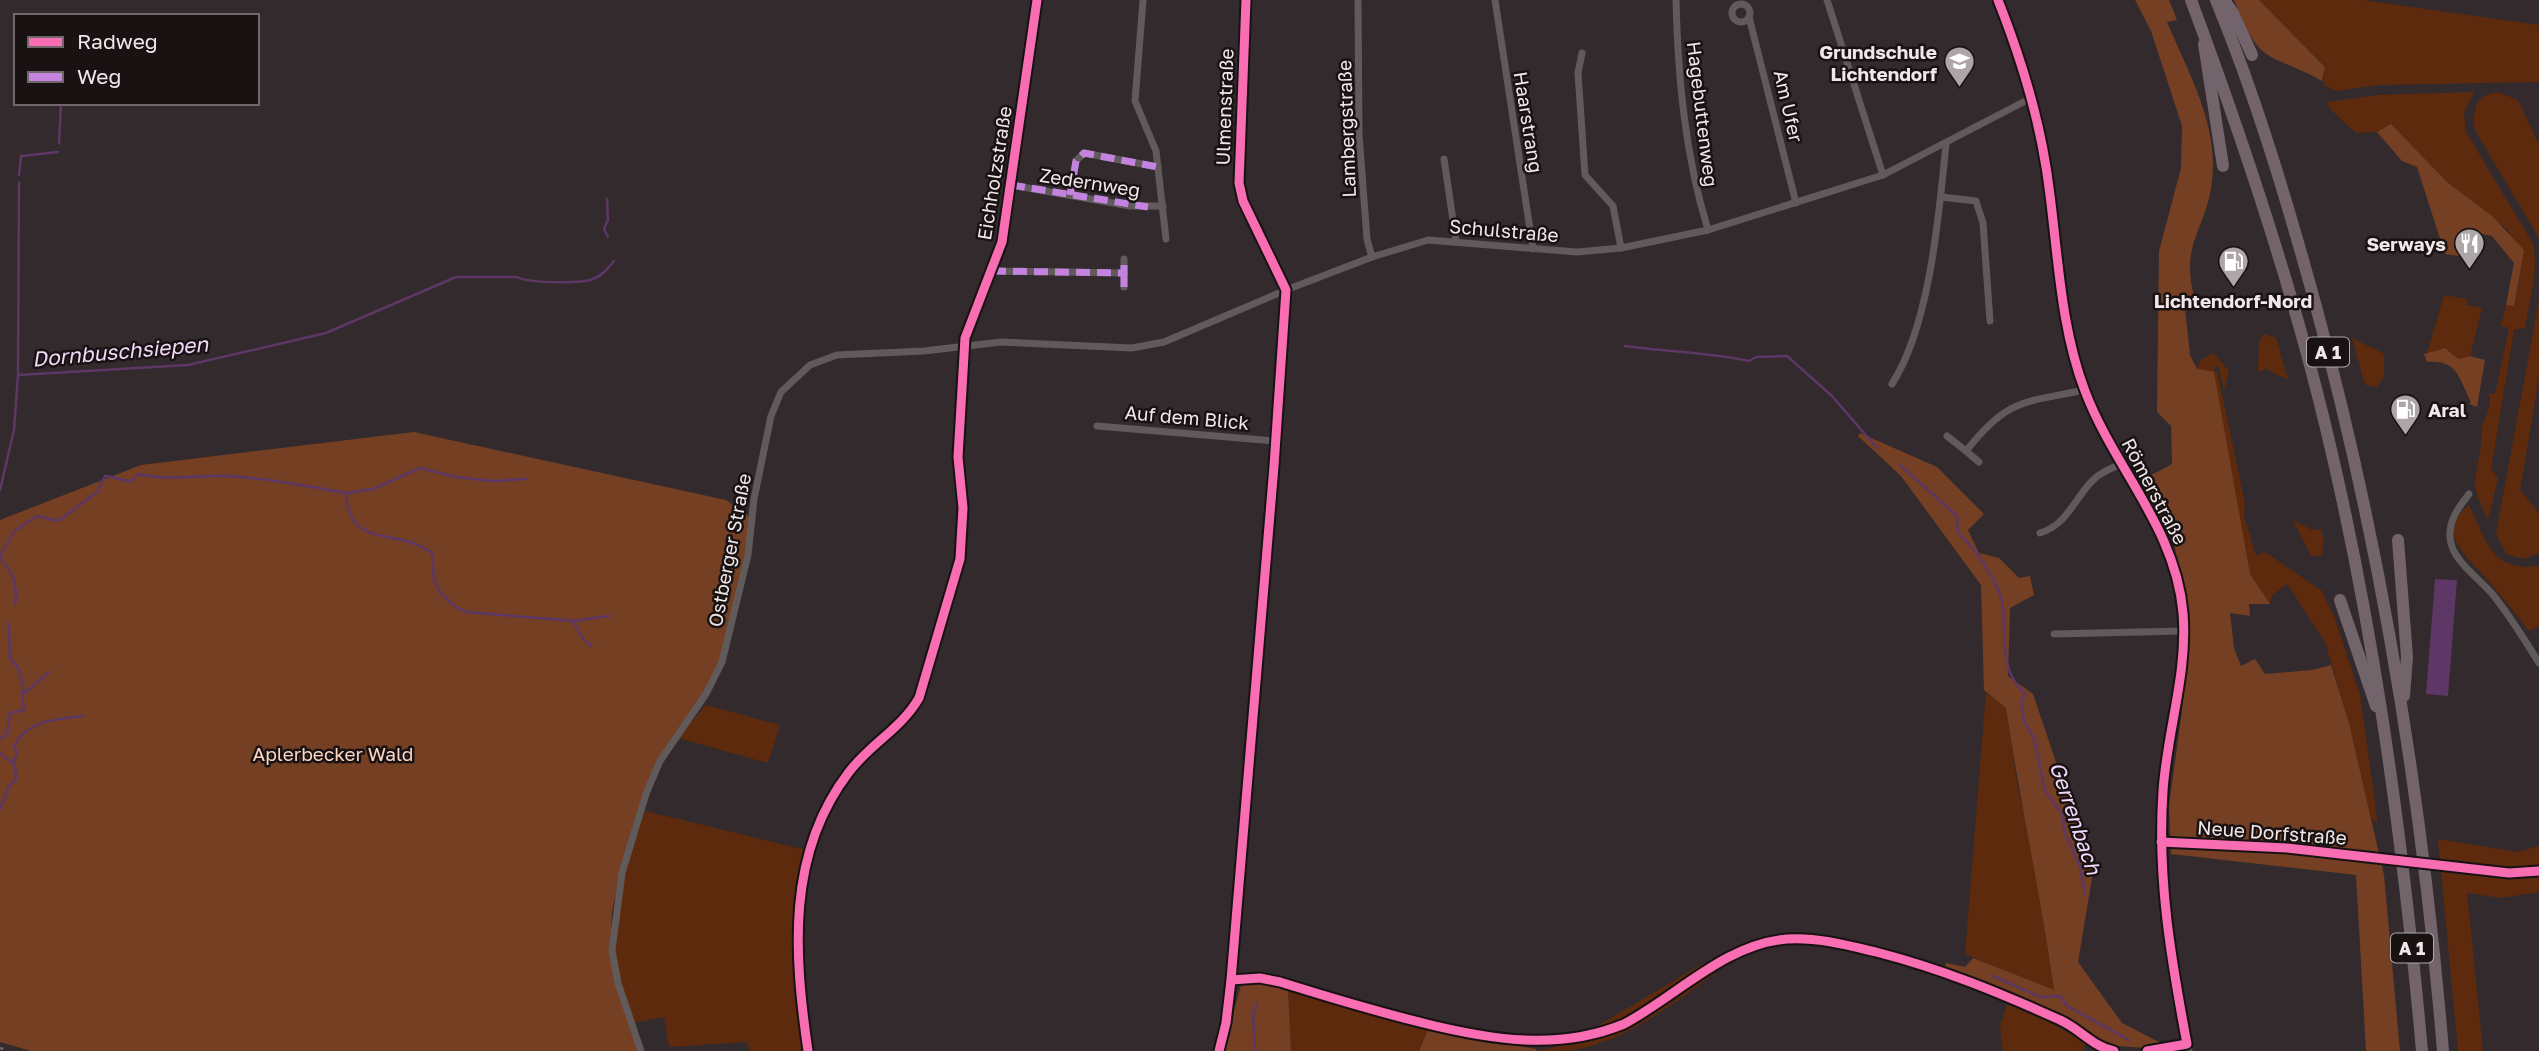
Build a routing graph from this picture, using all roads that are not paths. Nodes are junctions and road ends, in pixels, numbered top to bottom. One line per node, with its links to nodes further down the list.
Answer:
1 (1037, 0): 22 (street, Eichholzstraße)
2 (1143, 0): 20 (street)
3 (1247, 0): 37 (street, Ulmenstraße)
4 (1358, 0): 32 (street, Lambergstraße)
5 (1495, 0): 31 (street, Haarstrang)
6 (1676, 0): 27 (street, Hagebuttenweg)
7 (1827, 0): 21 (street)
8 (1998, 0): 16 (street, Römerstraße)
9 (2191, 0): 13 (highway, A 1)
10 (2216, 0): 55 (highway, A 1)
11 (2224, 0): 15 (highway)
12 (1749, 17): 25 (street, Am Ufer)
13 (2202, 30): 19 (highway); 56 (highway, A 1)
14 (1582, 53): 30 (street)
15 (2252, 55)
16 (2031, 97): 17 (street, Schulstraße); 41 (street, Römerstraße)
17 (1946, 144): 21 (street, Schulstraße); 24 (street)
18 (1444, 159): 29 (street)
19 (2223, 166)
20 (1158, 167): 23 (street); 26 (street)
21 (1883, 175): 25 (street, Schulstraße)
22 (1011, 185): 23 (street, Zedernweg); 34 (street, Eichholzstraße)
23 (1070, 195): 26 (street, Zedernweg)
24 (1941, 197): 38 (street); 40 (street)
25 (1796, 204): 27 (street, Schulstraße)
26 (1163, 206): 28 (street)
27 (1708, 230): 30 (street, Schulstraße)
28 (1166, 239)
29 (1456, 240): 31 (street, Schulstraße); 32 (street, Schulstraße)
30 (1621, 248): 31 (street, Schulstraße)
31 (1533, 249)
32 (1372, 257): 37 (street, Schulstraße)
33 (1124, 259): 35 (street)
34 (992, 271): 35 (street); 39 (street, Eichholzstraße)
35 (1124, 273): 36 (street)
36 (1124, 287)
37 (1286, 289): 39 (street, Schulstraße); 42 (street, Auf dem Blick)
38 (1990, 321)
39 (965, 347): 47 (street, Eichholzstraße); 59 (street, Ostberger Straße)
40 (1892, 384)
41 (2084, 390): 44 (street); 46 (street, Römerstraße)
42 (1097, 426)
43 (1947, 436): 44 (street)
44 (1966, 451): 45 (street)
45 (1979, 462)
46 (2122, 464): 49 (street); 52 (street, Römerstraße)
47 (958, 472)
48 (2469, 494): 54 (street)
49 (2040, 533)
50 (2398, 540): 55 (highway)
51 (2340, 600): 56 (highway)
52 (2183, 631): 53 (street); 57 (street, Römerstraße)
53 (2054, 634)
54 (2539, 663)
55 (2402, 713): 62 (highway, A 1)
56 (2383, 724): 61 (highway, A 1)
57 (2161, 842): 58 (street, Neue Dorfstraße); 60 (street, Römerstraße)
58 (2539, 871)
59 (642, 1051)
60 (2188, 1051)
61 (2423, 1051)
62 (2443, 1051)

